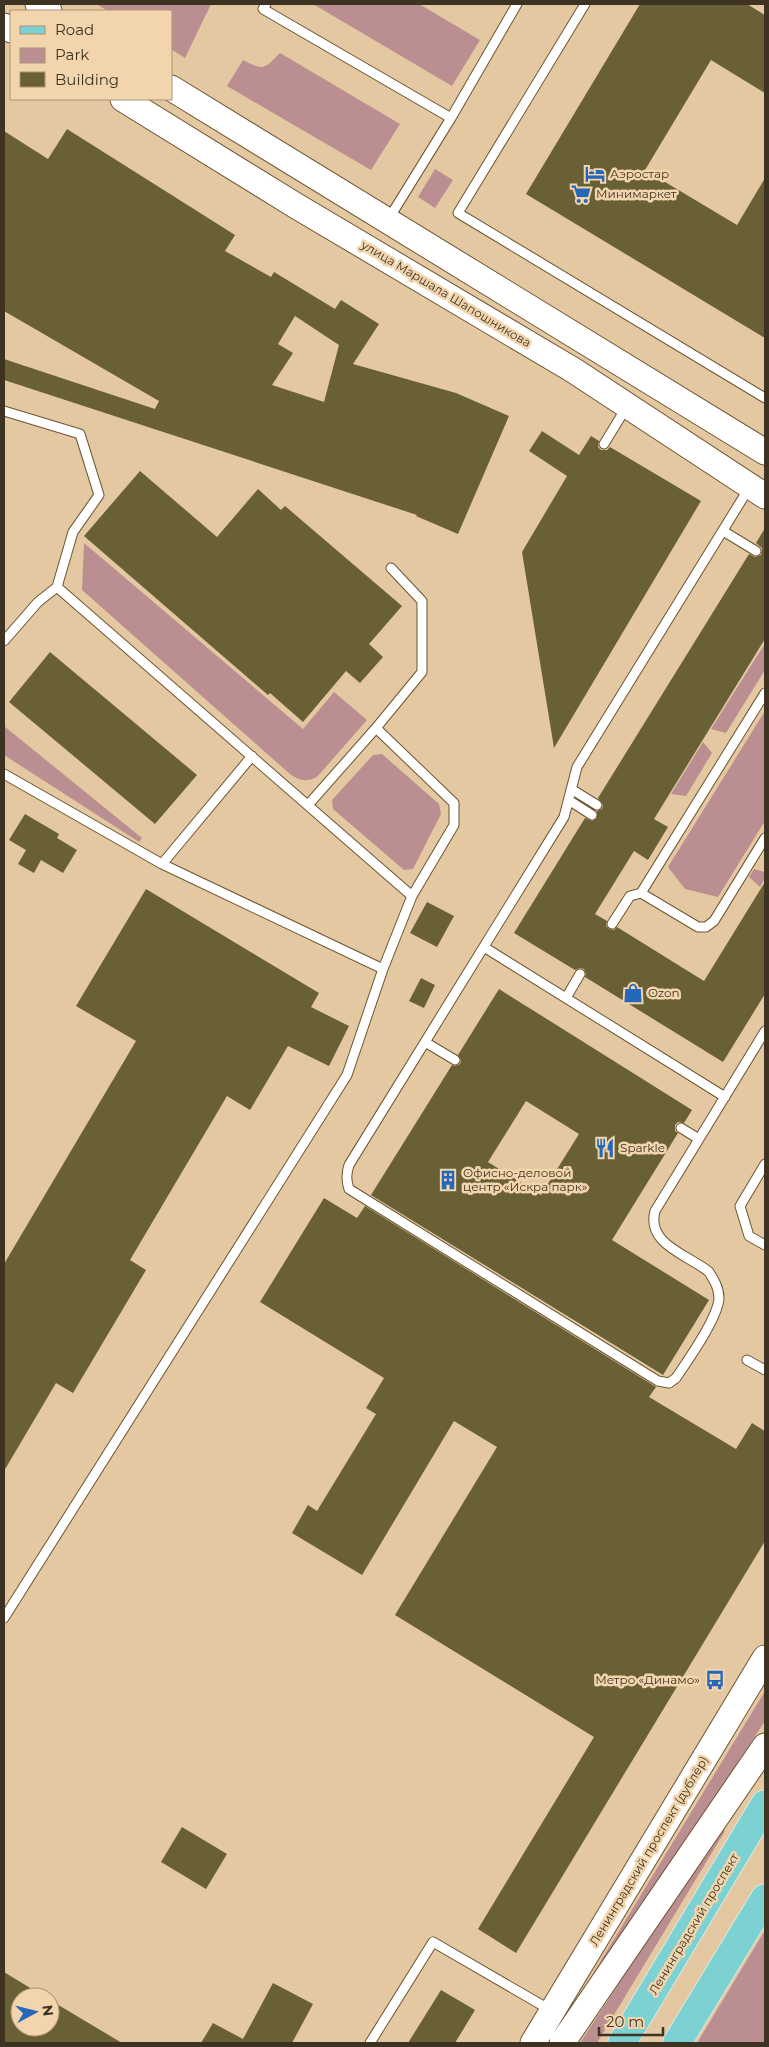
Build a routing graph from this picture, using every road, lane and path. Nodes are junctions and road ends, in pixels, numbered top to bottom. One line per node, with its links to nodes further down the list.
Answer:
1 (266, 4): 6 (lane)
2 (517, 4): 6 (lane)
3 (585, 4): 8 (lane)
4 (172, 89): 7 (street)
5 (125, 100): 9 (street, улица Маршала Шапошникова)
6 (451, 118): 7 (lane)
7 (387, 221): 12 (street)
8 (765, 398)
9 (627, 406): 11 (lane); 13 (street, улица Маршала Шапошникова)
10 (4, 411): 17 (lane)
11 (604, 444)
12 (765, 452)
13 (758, 491): 14 (lane)
14 (723, 531): 15 (lane); 23 (lane)
15 (756, 551)
16 (390, 568): 20 (lane)
17 (57, 587): 18 (lane); 21 (lane)
18 (4, 641)
19 (765, 693): 30 (lane)
20 (376, 728): 25 (lane); 31 (lane)
21 (252, 756): 25 (lane); 29 (lane)
22 (4, 774): 29 (lane)
23 (571, 789): 24 (lane); 26 (lane)
24 (570, 802): 27 (lane); 33 (lane)
25 (308, 805): 31 (lane)
26 (597, 806)
27 (592, 815)
28 (765, 838): 30 (lane)
29 (162, 864): 34 (lane)
30 (642, 893): 32 (lane)
31 (412, 896): 34 (lane)
32 (612, 924)
33 (484, 947): 36 (lane); 38 (lane)
34 (383, 969): 47 (lane)
35 (580, 974): 36 (lane)
36 (566, 998): 40 (lane)
37 (765, 1031): 40 (lane)
38 (425, 1042): 39 (lane); 42 (lane)
39 (455, 1060)
40 (725, 1097): 42 (lane)
41 (681, 1128): 42 (lane)
42 (699, 1139)
43 (765, 1164): 44 (lane)
44 (765, 1245)
45 (747, 1360): 46 (lane)
46 (765, 1370)
47 (4, 1618)
48 (765, 1658): 52 (street, Ленинградский проспект (дублёр))
49 (765, 1746): 55 (street)
50 (765, 1804): 56 (main road, Ленинградский проспект)
51 (765, 1898): 57 (main road)
52 (552, 2011): 53 (lane); 54 (street, Ленинградский проспект (дублёр))
53 (370, 2043)
54 (532, 2043)
55 (562, 2043)
56 (622, 2043)
57 (677, 2043)

